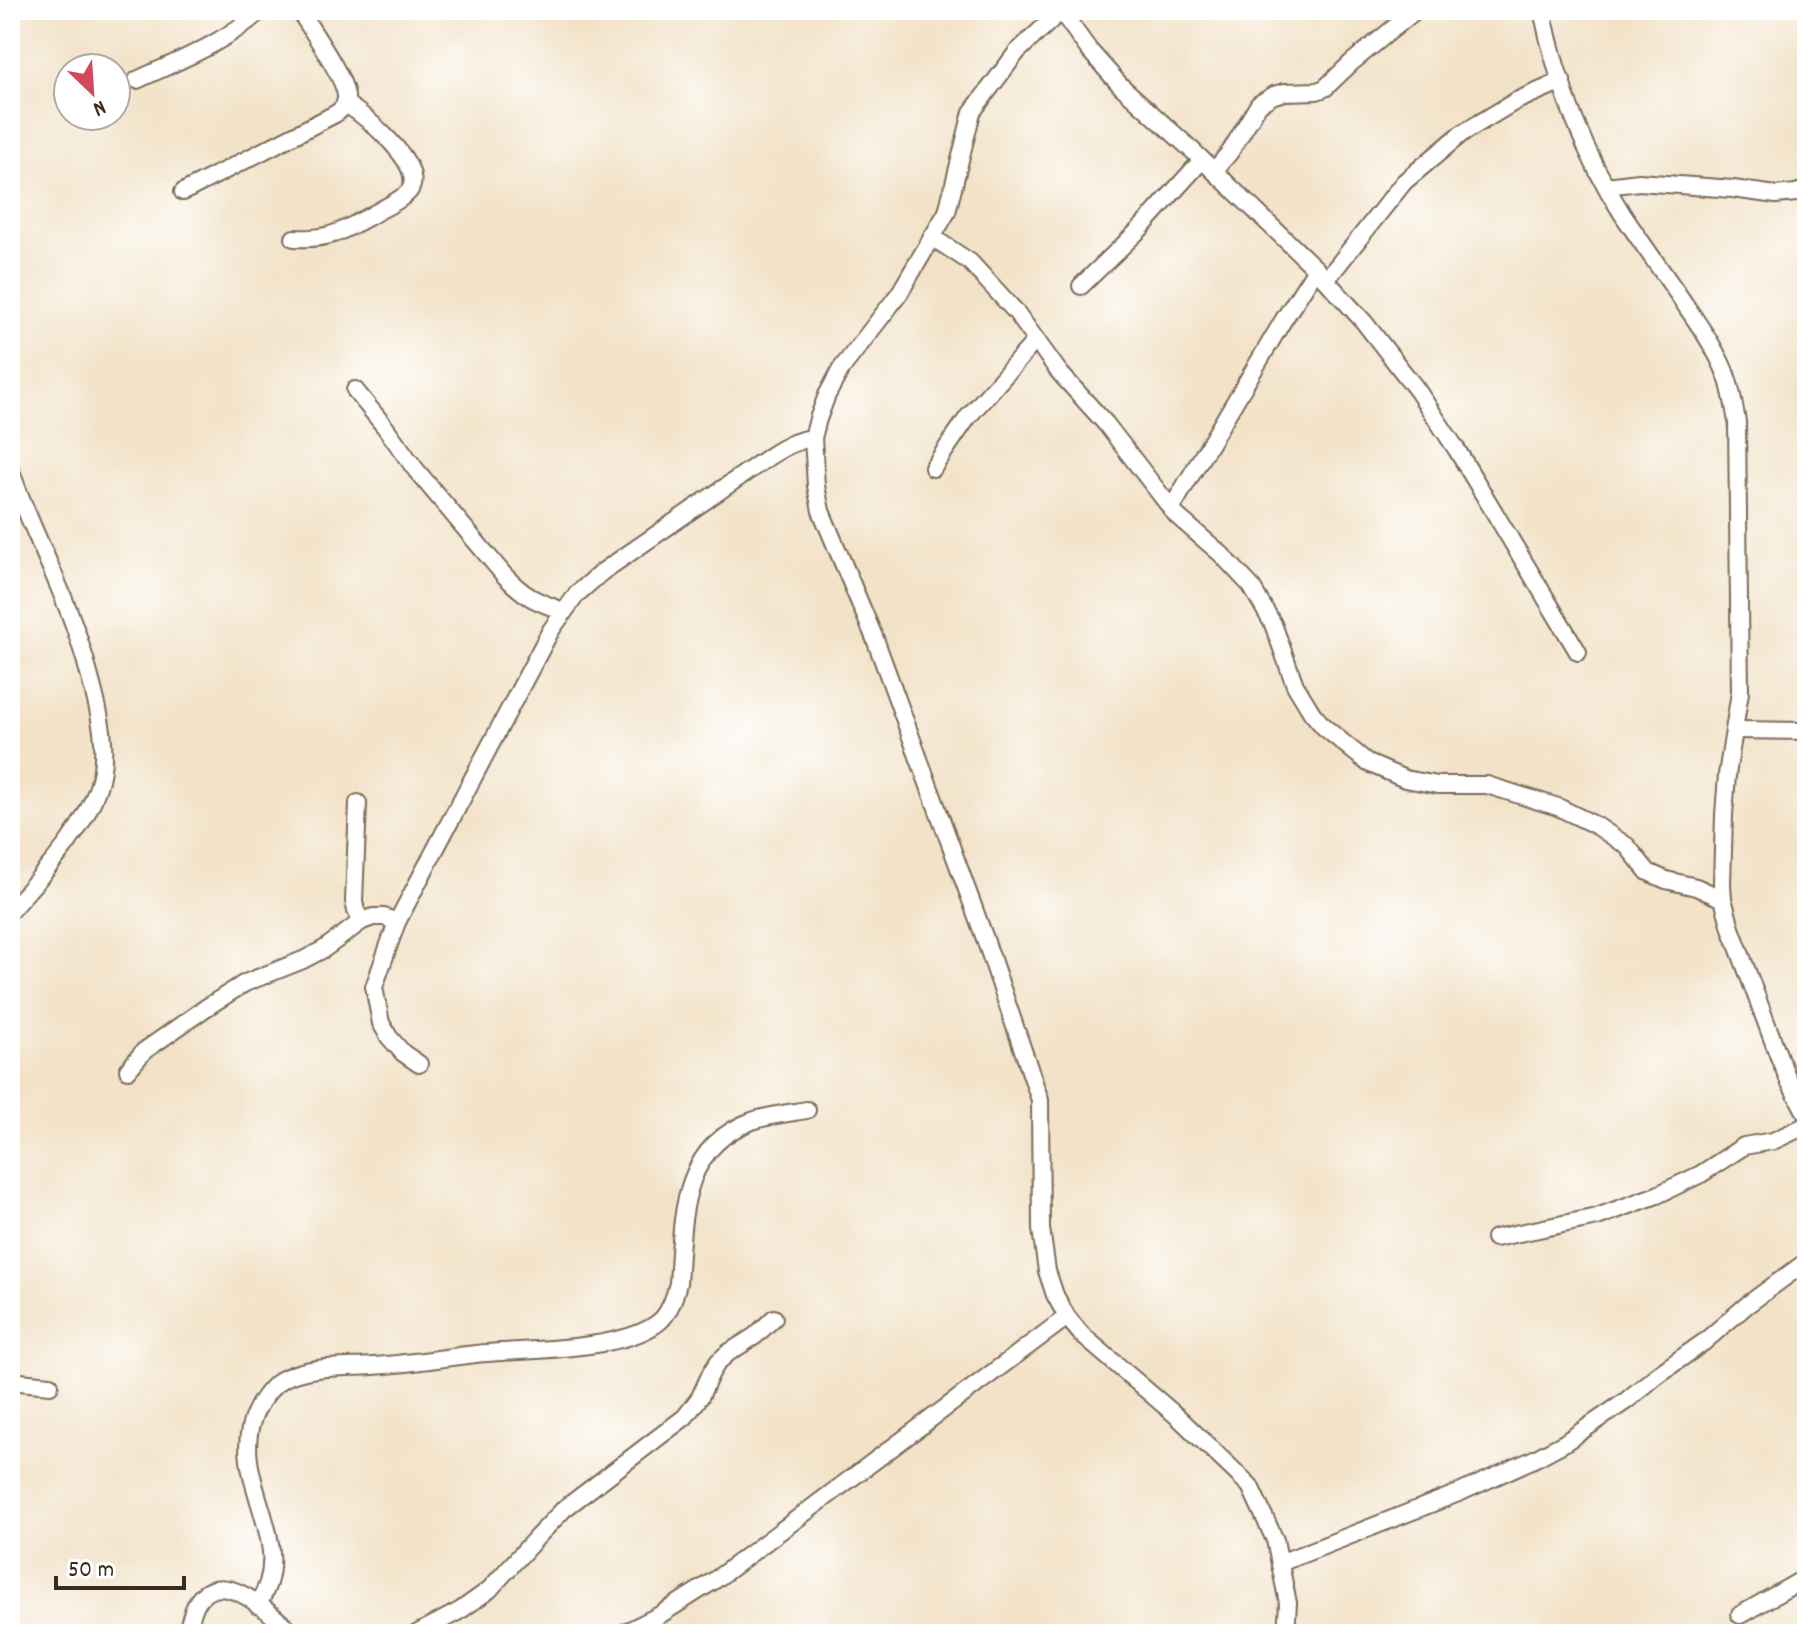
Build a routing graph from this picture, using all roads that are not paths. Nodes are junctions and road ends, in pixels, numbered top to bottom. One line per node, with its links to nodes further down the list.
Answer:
1 (261, 10): 6 (street)
2 (299, 10): 8 (street)
3 (1061, 10): 9 (street); 13 (street)
4 (1416, 10): 9 (street)
5 (1542, 10): 7 (street)
6 (137, 80)
7 (1562, 81): 10 (street); 15 (street)
8 (345, 103): 12 (street); 14 (street)
9 (1208, 166): 15 (street); 16 (street)
10 (1606, 186): 11 (street); 25 (street)
11 (1807, 189)
12 (183, 192)
13 (932, 237): 17 (street); 19 (street)
14 (294, 238)
15 (1321, 275): 22 (street); 24 (street)
16 (1081, 286)
17 (1036, 340): 21 (street); 22 (street)
18 (355, 390): 23 (street)
19 (813, 438): 23 (street); 39 (street)
20 (10, 468): 29 (street)
21 (933, 468)
22 (1171, 509): 28 (street)
23 (563, 611): 31 (street)
24 (1578, 652)
25 (1735, 730): 26 (street); 28 (street)
26 (1807, 731)
27 (358, 803): 30 (street)
28 (1723, 899): 35 (street)
29 (10, 911)
30 (362, 921): 31 (street); 33 (street)
31 (397, 922): 32 (street)
32 (419, 1064)
33 (128, 1070)
34 (807, 1110): 45 (street)
35 (1807, 1115)
36 (1807, 1125): 37 (street)
37 (1495, 1238)
38 (1807, 1261): 43 (street)
39 (1067, 1317): 43 (street); 50 (street)
40 (774, 1318): 49 (street)
41 (10, 1381): 42 (street)
42 (50, 1385)
43 (1280, 1563): 51 (street)
44 (1807, 1577): 46 (street)
45 (257, 1605): 47 (street); 48 (street)
46 (1740, 1615)
47 (187, 1634)
48 (294, 1634)
49 (416, 1634)
50 (622, 1634)
51 (1286, 1634)

